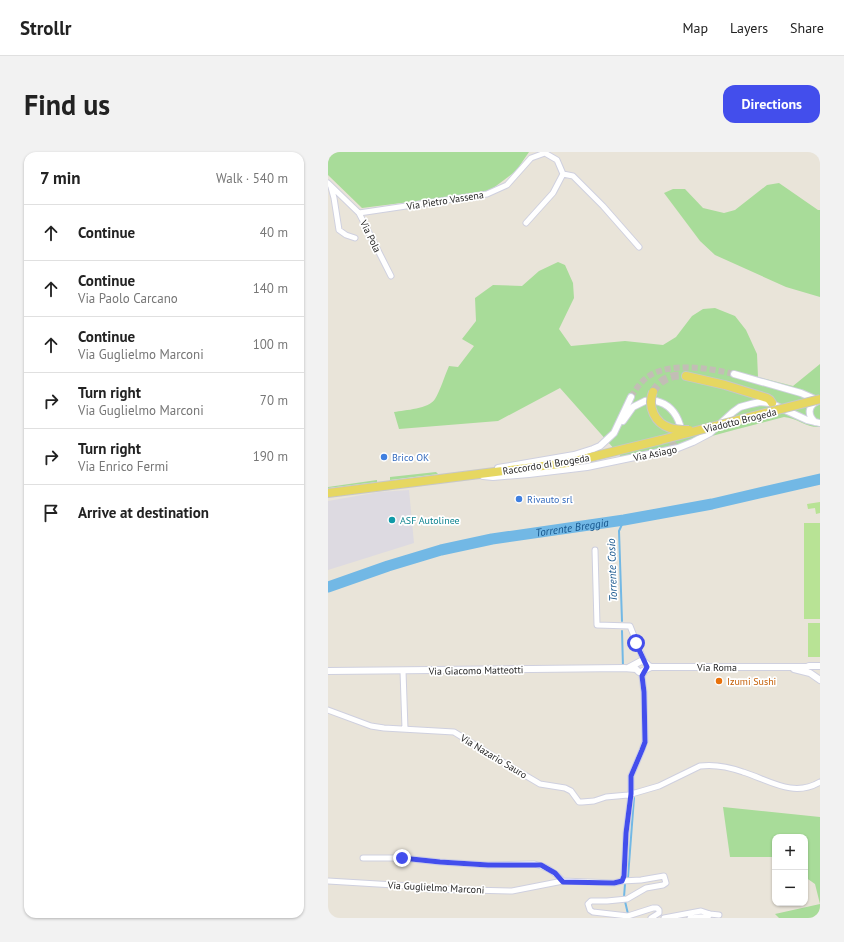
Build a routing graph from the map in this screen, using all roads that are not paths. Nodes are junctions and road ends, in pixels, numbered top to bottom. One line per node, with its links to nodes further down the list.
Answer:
1 (563, 174): 3 (street, Via Pietro Vassena); 4 (street); 6 (street)
2 (329, 185): 3 (street, Via Pola); 5 (street)
3 (360, 213): 7 (street, Via Pola)
4 (526, 224)
5 (355, 238)
6 (639, 247)
7 (391, 276)
8 (734, 374): 12 (street)
9 (686, 376): 15 (main road)
10 (652, 392): 18 (main road, bridge)
11 (631, 397): 19 (street, Via Asiago)
12 (820, 400): 16 (street); 18 (main road, Viadotto Brogeda, bridge)
13 (645, 401): 19 (street)
14 (656, 401): 17 (street)
15 (772, 403): 16 (street, Via Asiago); 22 (street, Via Asiago)
16 (818, 423)
17 (680, 425)
18 (700, 430): 20 (main road, Viadotto Brogeda, bridge)
19 (614, 433): 23 (street, Via Asiago)
20 (661, 440): 23 (main road, Raccordo di Brogeda)
21 (671, 446): 22 (street)
22 (661, 452): 23 (street, Via Asiago)
23 (477, 475): 24 (main road, Via Asiago)
24 (328, 493)
25 (595, 550): 26 (street)
26 (647, 666): 28 (street); 28 (street); 29 (street, Via Roma); 32 (street)
27 (820, 666): 29 (street)
28 (637, 668): 30 (street, Via Giacomo Matteotti); 32 (street)
29 (810, 670): 33 (street, Via Roma)
30 (403, 671): 31 (street, Via Giacomo Matteotti); 35 (street)
31 (328, 672)
32 (643, 680): 37 (street)
33 (820, 680)
34 (328, 710): 35 (street, Via Nazario Sauro)
35 (405, 729): 37 (street, Via Nazario Sauro)
36 (820, 782): 37 (street)
37 (631, 794): 40 (street)
38 (363, 858): 41 (street)
39 (328, 881): 41 (street, Via Guglielmo Marconi)
40 (622, 881): 41 (street, Via Guglielmo Marconi); 44 (street, Via Guglielmo Marconi)
41 (563, 882)
42 (710, 914): 43 (street); 45 (street); 46 (street)
43 (719, 915)
44 (651, 918)
45 (664, 918)
46 (690, 918)

